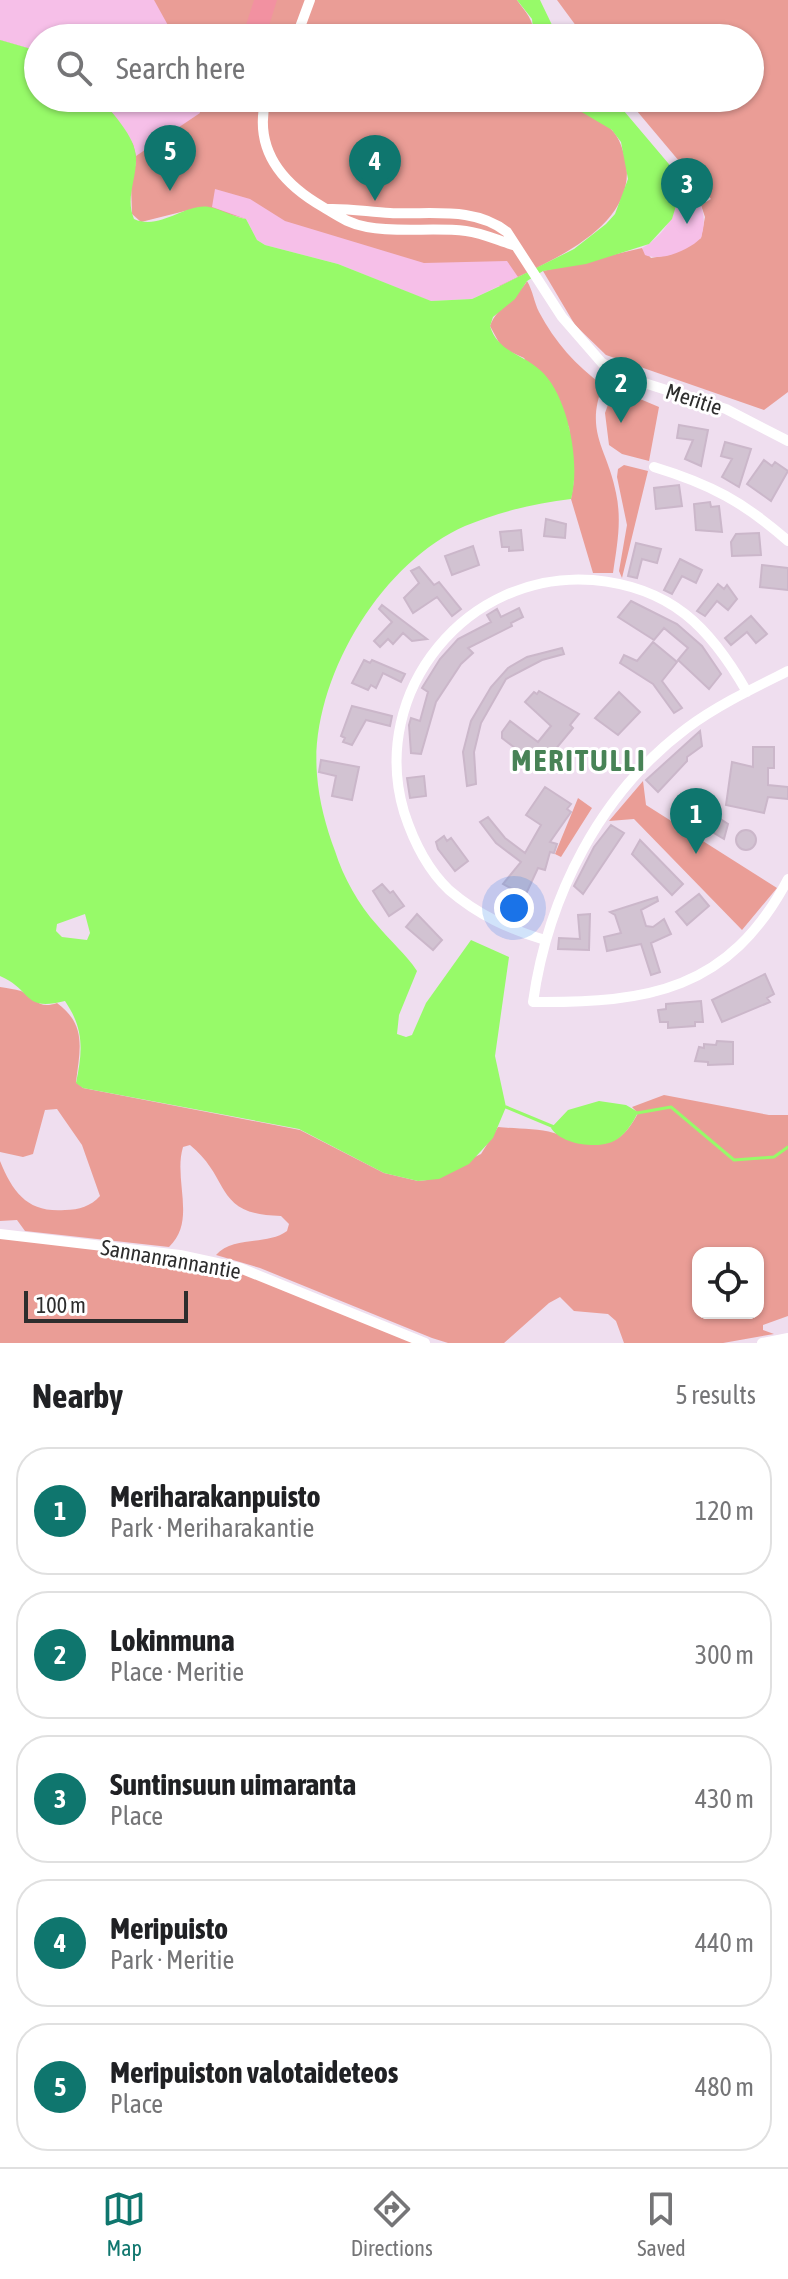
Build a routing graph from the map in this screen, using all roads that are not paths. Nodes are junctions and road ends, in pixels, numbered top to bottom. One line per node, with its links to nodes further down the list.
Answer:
1 (310, 0): 2 (street)
2 (301, 24)
3 (264, 112): 4 (street, Meritie)
4 (327, 209): 5 (street, Meritie); 5 (street, Meritie)
5 (513, 245): 6 (street, Meritie)
6 (788, 441)
7 (654, 467): 8 (street)
8 (788, 541)
9 (788, 671): 10 (street)
10 (747, 692): 12 (street); 12 (street)
11 (788, 879): 12 (street)
12 (545, 940)
13 (0, 1234): 15 (street, Sannanrannantie)
14 (788, 1338): 16 (street)
15 (425, 1343)
16 (762, 1343)

